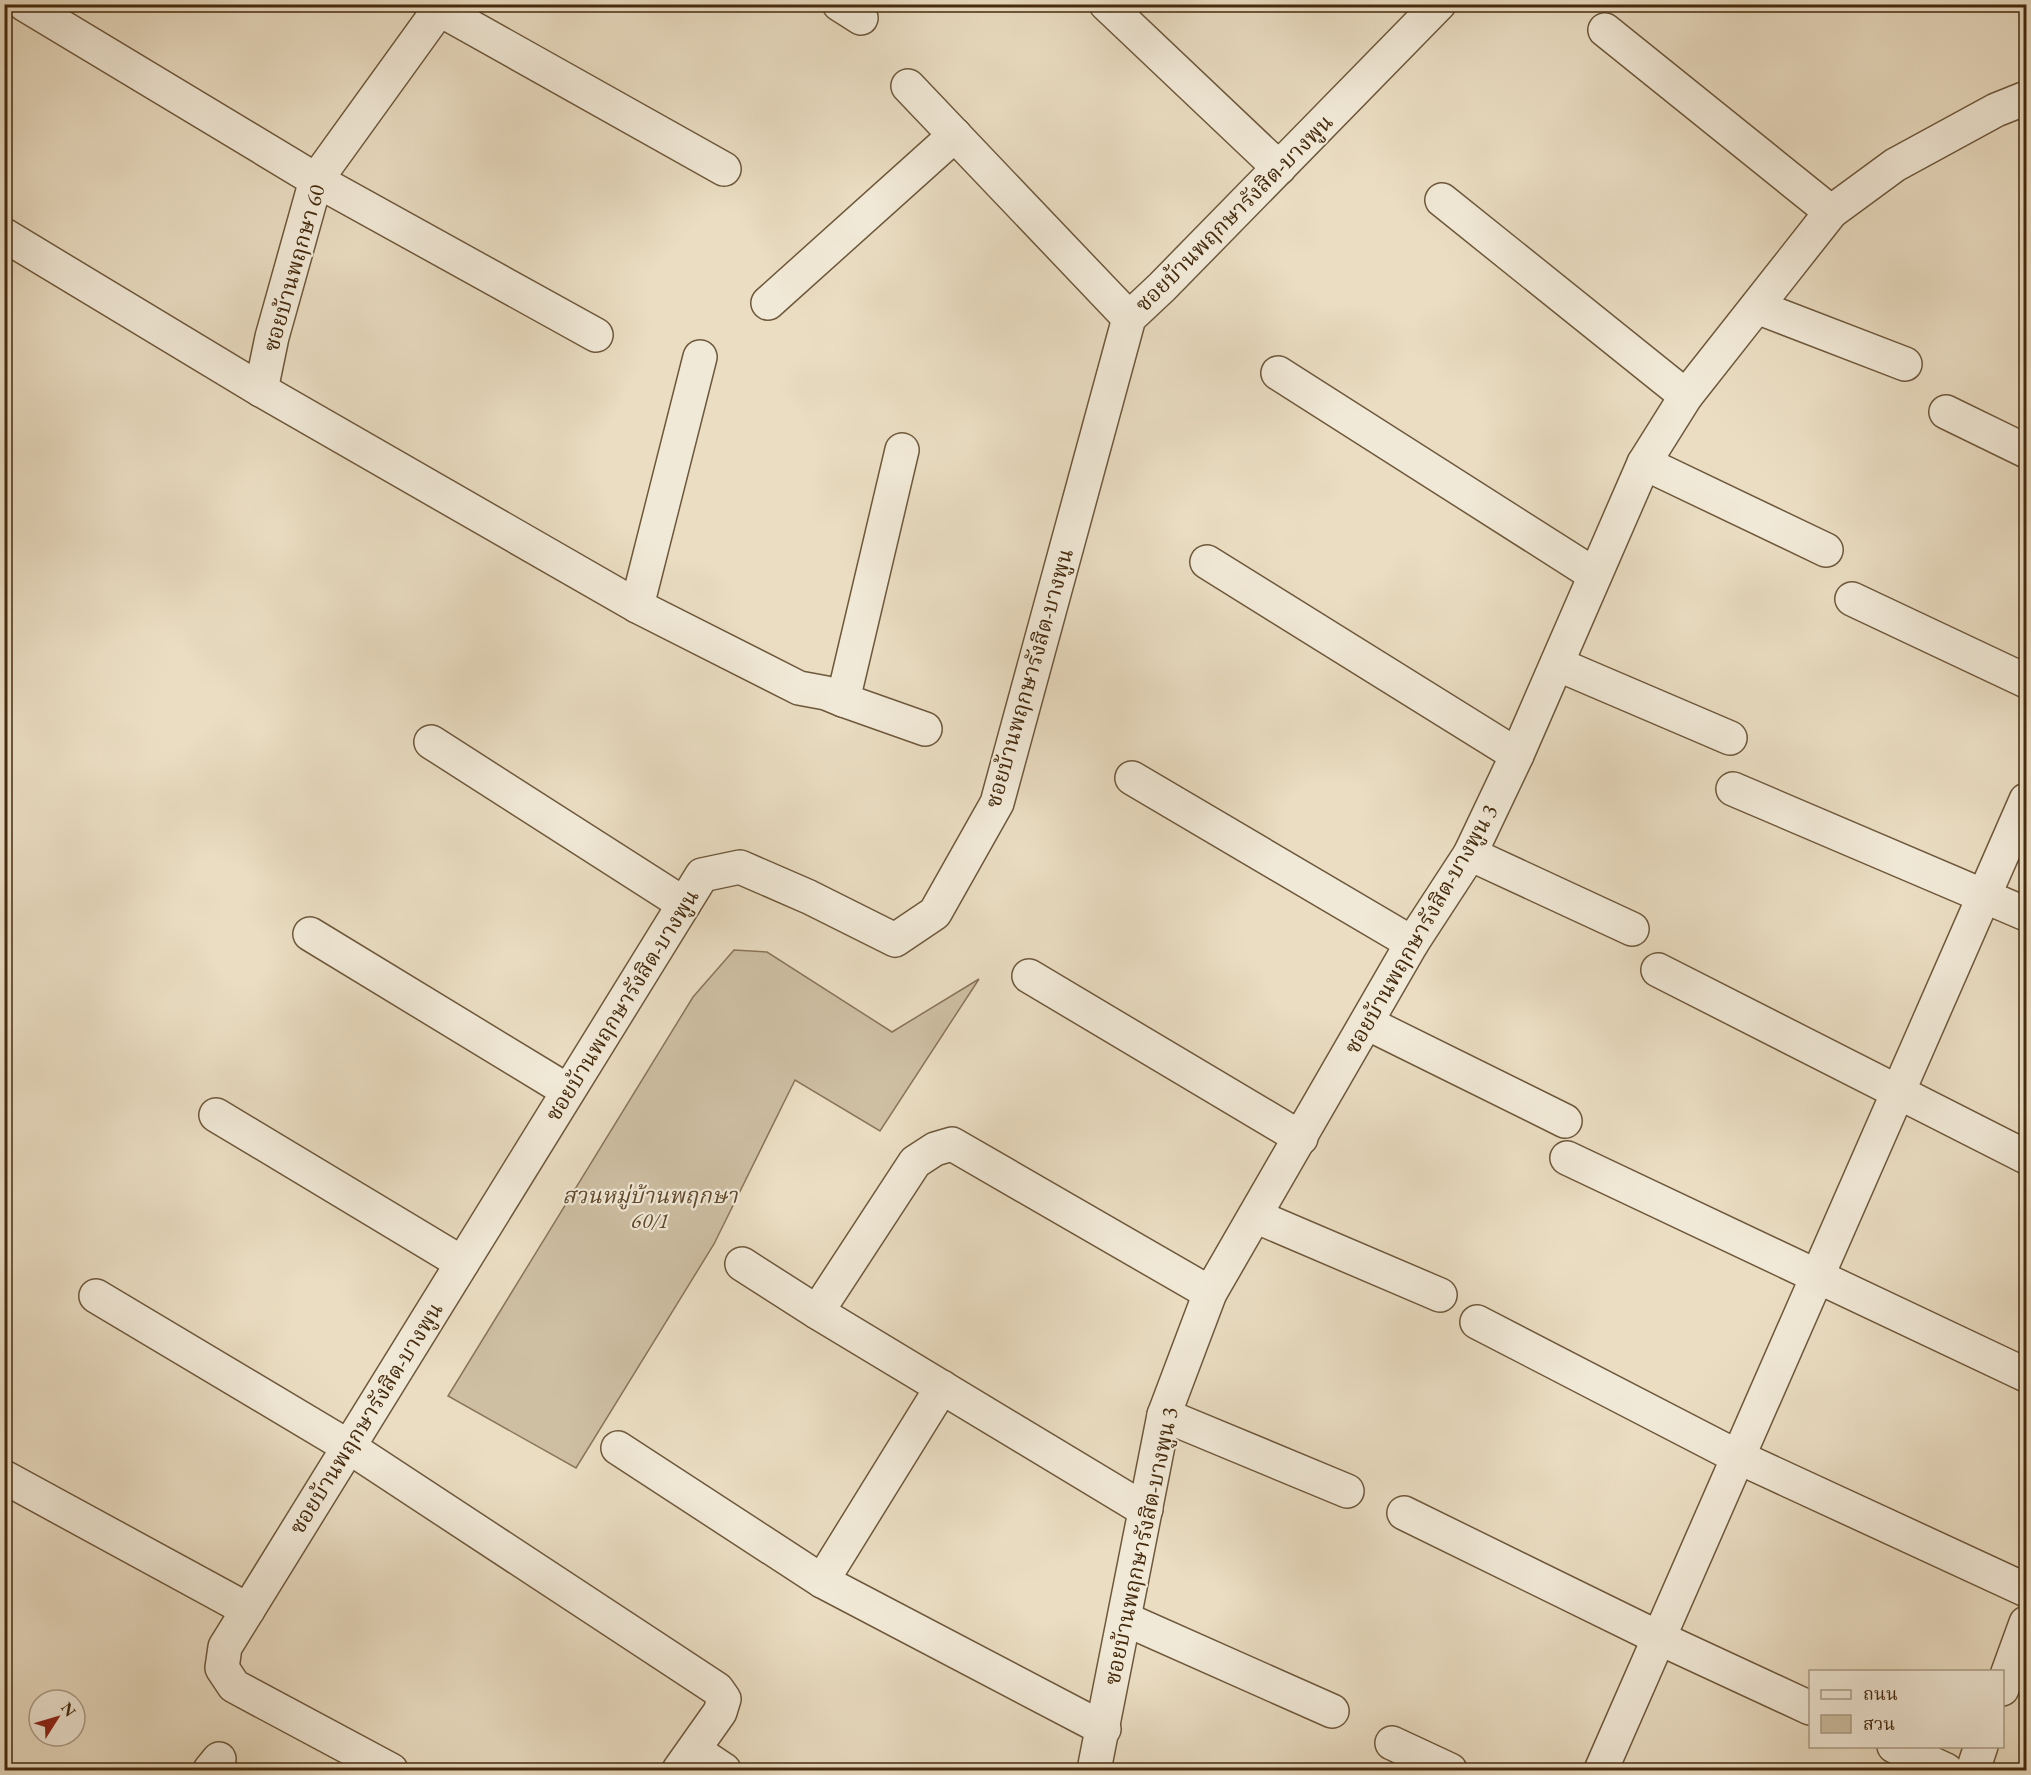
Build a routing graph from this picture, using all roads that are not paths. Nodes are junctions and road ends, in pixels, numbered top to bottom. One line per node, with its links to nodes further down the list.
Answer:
1 (24, 4): 11 (street)
2 (1106, 4): 9 (street)
3 (437, 6): 10 (street); 11 (street, ซอยบ้านพฤกษา 60)
4 (1426, 9): 9 (street, ซอยบ้านพฤกษารังสิต-บางพูน)
5 (1605, 30): 13 (street)
6 (908, 86): 8 (street)
7 (2026, 98): 13 (street, ซอยบ้านพฤกษารังสิต-บางพูน 3)
8 (955, 135): 15 (street); 17 (street)
9 (1279, 168): 17 (street, ซอยบ้านพฤกษารังสิต-บางพูน)
10 (724, 169)
11 (316, 180): 18 (street); 22 (street, ซอยบ้านพฤกษา 60)
12 (1442, 200): 23 (street)
13 (1831, 212): 16 (street, ซอยบ้านพฤกษารังสิต-บางพูน 3)
14 (4, 235): 22 (street)
15 (768, 303)
16 (1757, 307): 20 (street); 23 (street, ซอยบ้านพฤกษารังสิต-บางพูน 3)
17 (1130, 318): 45 (street, ซอยบ้านพฤกษารังสิต-บางพูน)
18 (596, 335)
19 (700, 357): 32 (street)
20 (1905, 364)
21 (1278, 373): 30 (street)
22 (261, 390): 32 (street)
23 (1686, 396): 27 (street, ซอยบ้านพฤกษารังสิต-บางพูน 3)
24 (1946, 412): 26 (street)
25 (902, 450): 35 (street)
26 (2026, 451)
27 (1644, 463): 28 (street); 30 (street, ซอยบ้านพฤกษารังสิต-บางพูน 3)
28 (1826, 550)
29 (1207, 562): 39 (street)
30 (1595, 575): 33 (street, ซอยบ้านพฤกษารังสิต-บางพูน 3)
31 (1852, 599): 34 (street)
32 (637, 606): 35 (street)
33 (1557, 664): 37 (street); 39 (street, ซอยบ้านพฤกษารังสิต-บางพูน 3)
34 (2026, 681)
35 (843, 700): 36 (street)
36 (925, 729)
37 (1730, 738)
38 (431, 742): 45 (street)
39 (1517, 755): 43 (street, ซอยบ้านพฤกษารังสิต-บางพูน 3)
40 (1132, 778): 49 (street)
41 (1733, 789): 44 (street)
42 (2026, 800): 44 (street)
43 (1470, 854): 47 (street); 49 (street, ซอยบ้านพฤกษารังสิต-บางพูน 3)
44 (1984, 896): 46 (street); 54 (street)
45 (684, 904): 53 (street, ซอยบ้านพฤกษารังสิต-บางพูน)
46 (2026, 914)
47 (1632, 929)
48 (310, 933): 53 (street)
49 (1412, 943): 52 (street, ซอยบ้านพฤกษารังสิต-บางพูน 3)
50 (1658, 970): 54 (street)
51 (1029, 976): 57 (street)
52 (1367, 1023): 56 (street); 57 (street, ซอยบ้านพฤกษารังสิต-บางพูน 3)
53 (568, 1092): 61 (street, ซอยบ้านพฤกษารังสิต-บางพูน)
54 (1898, 1092): 58 (street); 63 (street)
55 (216, 1115): 61 (street)
56 (1564, 1121)
57 (1301, 1138): 60 (street, ซอยบ้านพฤกษารังสิต-บางพูน 3)
58 (2026, 1157)
59 (1567, 1158): 63 (street)
60 (1255, 1216): 64 (street, ซอยบ้านพฤกษารังสิต-บางพูน 3); 65 (street)
61 (462, 1263): 72 (street, ซอยบ้านพฤกษารังสิต-บางพูน)
62 (741, 1264): 67 (street)
63 (1818, 1276): 69 (street); 74 (street)
64 (1210, 1293): 67 (street); 71 (street, ซอยบ้านพฤกษารังสิต-บางพูน 3)
65 (1440, 1295)
66 (96, 1296): 72 (street)
67 (817, 1312): 70 (street)
68 (1477, 1322): 74 (street)
69 (2026, 1375)
70 (942, 1387): 77 (street); 79 (street)
71 (1164, 1415): 76 (street); 77 (street, ซอยบ้านพฤกษารังสิต-บางพูน 3)
72 (349, 1447): 81 (street, ซอยบ้านพฤกษารังสิต-บางพูน); 92 (street)
73 (618, 1448): 79 (street)
74 (1738, 1457): 80 (street); 84 (street)
75 (4, 1477): 81 (street)
76 (1347, 1491)
77 (1146, 1509): 82 (street, ซอยบ้านพฤกษารังสิต-บางพูน 3)
78 (1404, 1513): 84 (street)
79 (822, 1581): 88 (street)
80 (2026, 1590)
81 (248, 1610): 93 (street, ซอยบ้านพฤกษารังสิต-บางพูน)
82 (1125, 1619): 87 (street); 88 (street, ซอยบ้านพฤกษารังสิต-บางพูน 3)
83 (2026, 1623): 85 (street)
84 (1659, 1638): 86 (street); 97 (street)
85 (2004, 1684)
86 (1809, 1708)
87 (1332, 1711)
88 (1104, 1729): 95 (street, ซอยบ้านพฤกษารังสิต-บางพูน 3)
89 (1392, 1743): 96 (street)
90 (1898, 1748): 98 (street)
91 (1981, 1748): 99 (street)
92 (686, 1760): 94 (street)
93 (391, 1770)
94 (724, 1770)
95 (1094, 1770)
96 (1450, 1770)
97 (1601, 1770)
98 (1946, 1770)
99 (1973, 1770)

